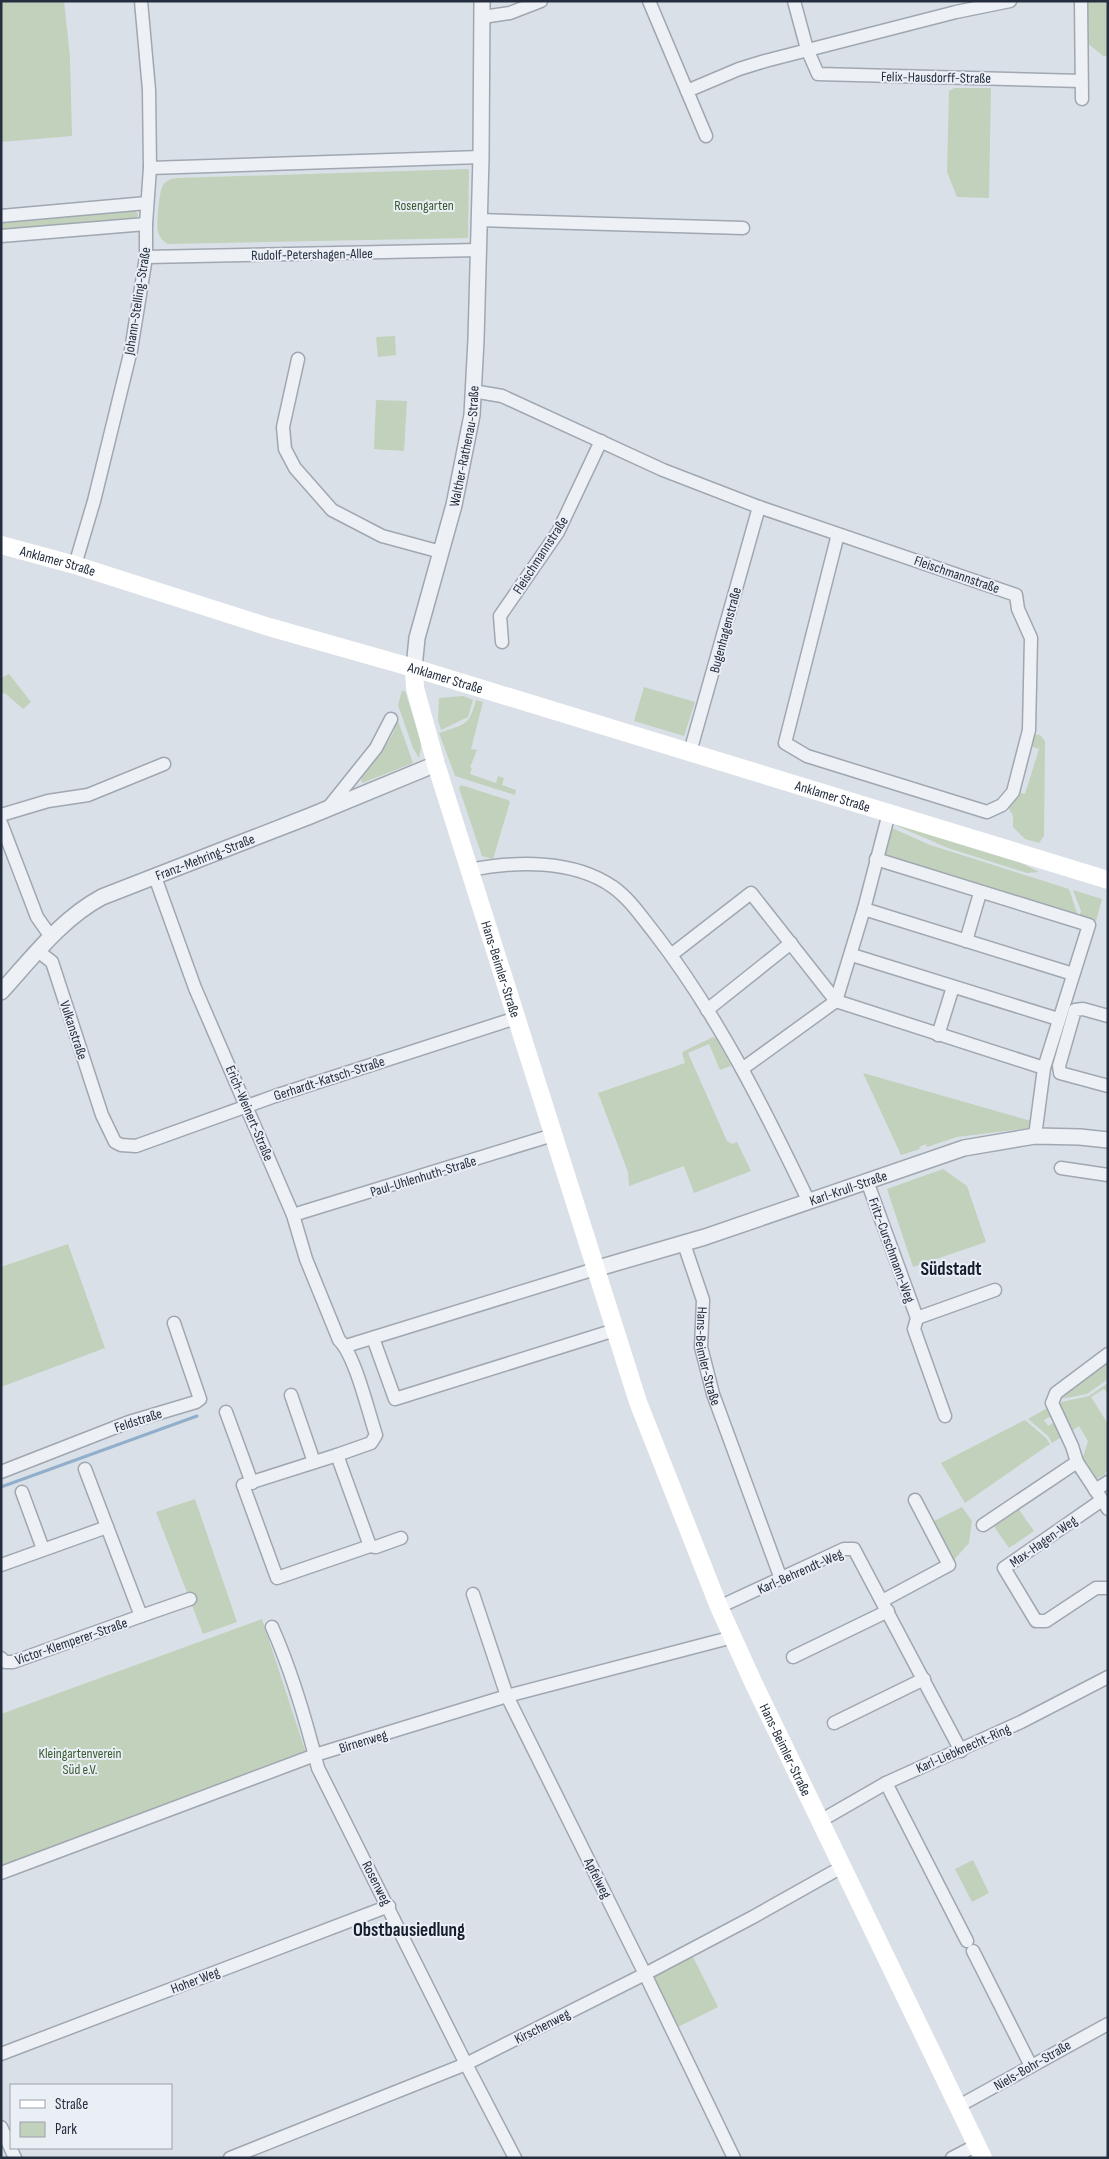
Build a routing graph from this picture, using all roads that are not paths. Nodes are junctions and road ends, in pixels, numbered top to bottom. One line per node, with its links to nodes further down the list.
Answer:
1 (141, 1): 16 (street, Johann-Stelling-Straße)
2 (482, 1): 9 (street, Walther-Rathenau-Straße)
3 (541, 1): 9 (street)
4 (649, 1): 12 (street)
5 (794, 1): 10 (street, Felix-Hausdorff-Straße)
6 (1010, 1): 8 (street)
7 (1081, 1): 11 (street)
8 (955, 6): 10 (street)
9 (483, 17): 15 (street, Walther-Rathenau-Straße)
10 (807, 49): 11 (street, Felix-Hausdorff-Straße); 12 (street)
11 (1081, 81): 13 (street)
12 (687, 91): 14 (street)
13 (1082, 99)
14 (706, 136)
15 (481, 157): 16 (street); 19 (street, Walther-Rathenau-Straße)
16 (150, 168): 17 (street, Johann-Stelling-Straße)
17 (147, 203): 18 (street); 20 (street, Johann-Stelling-Straße)
18 (1, 216)
19 (479, 220): 21 (street); 23 (street, Walther-Rathenau-Straße)
20 (146, 224): 22 (street); 24 (street, Johann-Stelling-Straße)
21 (744, 228)
22 (1, 236)
23 (478, 250): 24 (street, Rudolf-Petershagen-Allee); 26 (street, Walther-Rathenau-Straße)
24 (146, 256): 32 (street, Johann-Stelling-Straße)
25 (298, 358): 31 (street)
26 (473, 391): 27 (street, Fleischmannstraße); 31 (street, Walther-Rathenau-Straße)
27 (601, 441): 28 (street, Fleischmannstraße); 33 (street, Fleischmannstraße)
28 (759, 507): 29 (street, Fleischmannstraße); 36 (street, Bugenhagenstraße)
29 (838, 534): 29 (street, Fleischmannstraße)
30 (1, 545): 32 (main road, Anklamer Straße)
31 (441, 552): 34 (street, Walther-Rathenau-Straße)
32 (75, 565): 34 (main road, Anklamer Straße)
33 (502, 642)
34 (414, 668): 36 (main road, Anklamer Straße); 38 (main road, Hans-Beimler-Straße)
35 (391, 719): 39 (street)
36 (690, 752): 40 (main road, Anklamer Straße)
37 (164, 764): 41 (street)
38 (436, 764): 39 (street, Franz-Mehring-Straße); 44 (main road, Hans-Beimler-Straße)
39 (328, 808): 45 (street, Franz-Mehring-Straße)
40 (889, 814): 43 (street, Anklamer Straße); 46 (main road, Anklamer Straße)
41 (1, 815)
42 (1, 823): 49 (street)
43 (876, 859): 47 (street); 48 (street, Anklamer Straße)
44 (470, 870): 53 (street); 61 (main road, Hans-Beimler-Straße)
45 (155, 877): 49 (street, Franz-Mehring-Straße); 67 (street, Erich-Weinert-Straße)
46 (1108, 880)
47 (980, 893): 50 (street); 55 (street)
48 (864, 909): 50 (street); 54 (street, Anklamer Straße)
49 (51, 937): 52 (street, Franz-Mehring-Straße)
50 (966, 941): 55 (street)
51 (791, 943): 53 (street); 58 (street); 59 (street)
52 (38, 951): 57 (street, Franz-Mehring-Straße); 68 (street, Vulkanstraße)
53 (671, 955): 59 (street)
54 (852, 955): 56 (street); 58 (street, Anklamer Straße)
55 (1073, 974): 62 (street)
56 (953, 987): 62 (street); 63 (street)
57 (1, 992)
58 (836, 1001): 63 (street); 65 (street)
59 (706, 1010): 65 (street)
60 (1108, 1016): 66 (street)
61 (516, 1018): 67 (street, Gerhardt-Katsch-Straße); 69 (main road, Hans-Beimler-Straße)
62 (1058, 1018): 64 (street)
63 (938, 1034): 64 (street)
64 (1044, 1068): 70 (street)
65 (742, 1069): 75 (street)
66 (1108, 1086)
67 (246, 1106): 68 (street, Gerhardt-Katsch-Straße); 76 (street, Erich-Weinert-Straße)
68 (102, 1115)
69 (553, 1136): 76 (street, Paul-Uhlenhuth-Straße); 78 (main road, Hans-Beimler-Straße)
70 (1035, 1136): 71 (street, Karl-Krull-Straße); 74 (street, Karl-Krull-Straße)
71 (1108, 1140)
72 (1061, 1168): 73 (street)
73 (1108, 1175)
74 (867, 1181): 75 (street, Karl-Krull-Straße); 80 (street, Fritz-Curschmann-Weg)
75 (808, 1202): 77 (street, Karl-Krull-Straße)
76 (293, 1216): 84 (street, Erich-Weinert-Straße)
77 (684, 1244): 78 (street, Karl-Krull-Straße); 105 (street, Hans-Beimler-Straße)
78 (595, 1269): 82 (main road, Hans-Beimler-Straße); 83 (street)
79 (995, 1290): 80 (street, Fritz-Curschmann-Weg)
80 (917, 1318): 88 (street, Fritz-Curschmann-Weg)
81 (174, 1323): 93 (street, Feldstraße)
82 (615, 1330): 83 (street); 110 (main road, Hans-Beimler-Straße)
83 (373, 1338): 84 (street)
84 (346, 1346): 89 (street, Erich-Weinert-Straße)
85 (1108, 1354): 91 (street)
86 (291, 1395): 90 (street)
87 (226, 1412): 95 (street)
88 (945, 1416)
89 (337, 1455): 90 (street); 102 (street)
90 (314, 1462): 95 (street)
91 (1077, 1462): 98 (street); 99 (street)
92 (85, 1469): 100 (street, Victor-Klemperer-Straße)
93 (1, 1472)
94 (1108, 1482): 98 (street, Max-Hagen-Weg)
95 (252, 1483): 102 (street)
96 (22, 1492): 103 (street)
97 (915, 1500): 109 (street)
98 (1101, 1500): 106 (street, Max-Hagen-Weg)
99 (983, 1525)
100 (107, 1527): 103 (street); 111 (street, Victor-Klemperer-Straße)
101 (401, 1538): 102 (street)
102 (370, 1546)
103 (43, 1549): 104 (street)
104 (1, 1565)
105 (781, 1579): 109 (street, Karl-Behrendt-Weg); 110 (street, Karl-Behrendt-Weg)
106 (1108, 1588)
107 (473, 1594): 118 (street, Apfelweg)
108 (190, 1599): 111 (street, Victor-Klemperer-Straße)
109 (885, 1606): 114 (street); 117 (street, Karl-Behrendt-Weg)
110 (719, 1607): 113 (main road, Hans-Beimler-Straße)
111 (141, 1616): 115 (street, Victor-Klemperer-Straße)
112 (272, 1627): 121 (street, Rosenweg)
113 (733, 1637): 118 (street, Birnenweg); 123 (main road, Hans-Beimler-Straße)
114 (793, 1657)
115 (1, 1658)
116 (1108, 1677): 120 (street, Karl-Liebknecht-Ring)
117 (924, 1679): 119 (street); 120 (street, Karl-Behrendt-Weg)
118 (507, 1696): 121 (street, Birnenweg); 127 (street, Apfelweg)
119 (834, 1723)
120 (961, 1751): 122 (street, Karl-Liebknecht-Ring)
121 (315, 1756): 125 (street, Birnenweg); 126 (street, Rosenweg)
122 (886, 1783): 123 (street, Karl-Liebknecht-Ring); 131 (street)
123 (820, 1821): 124 (main road, Hans-Beimler-Straße)
124 (842, 1868): 127 (street, Kirschenweg); 132 (main road, Hans-Beimler-Straße)
125 (1, 1873)
126 (389, 1906): 129 (street, Hoher Weg); 130 (street, Rosenweg)
127 (645, 1974): 130 (street, Kirschenweg); 138 (street, Apfelweg)
128 (1108, 2024): 131 (street, Niels-Bohr-Straße)
129 (1, 2054)
130 (466, 2064): 136 (street, Kirschenweg); 137 (street, Rosenweg)
131 (1031, 2066): 132 (street, Niels-Bohr-Straße)
132 (957, 2106): 135 (main road, Hans-Beimler-Straße)
133 (1, 2127): 134 (street)
134 (10, 2147)
135 (980, 2151): 139 (street)
136 (230, 2158)
137 (515, 2158)
138 (734, 2158)
139 (952, 2158)

